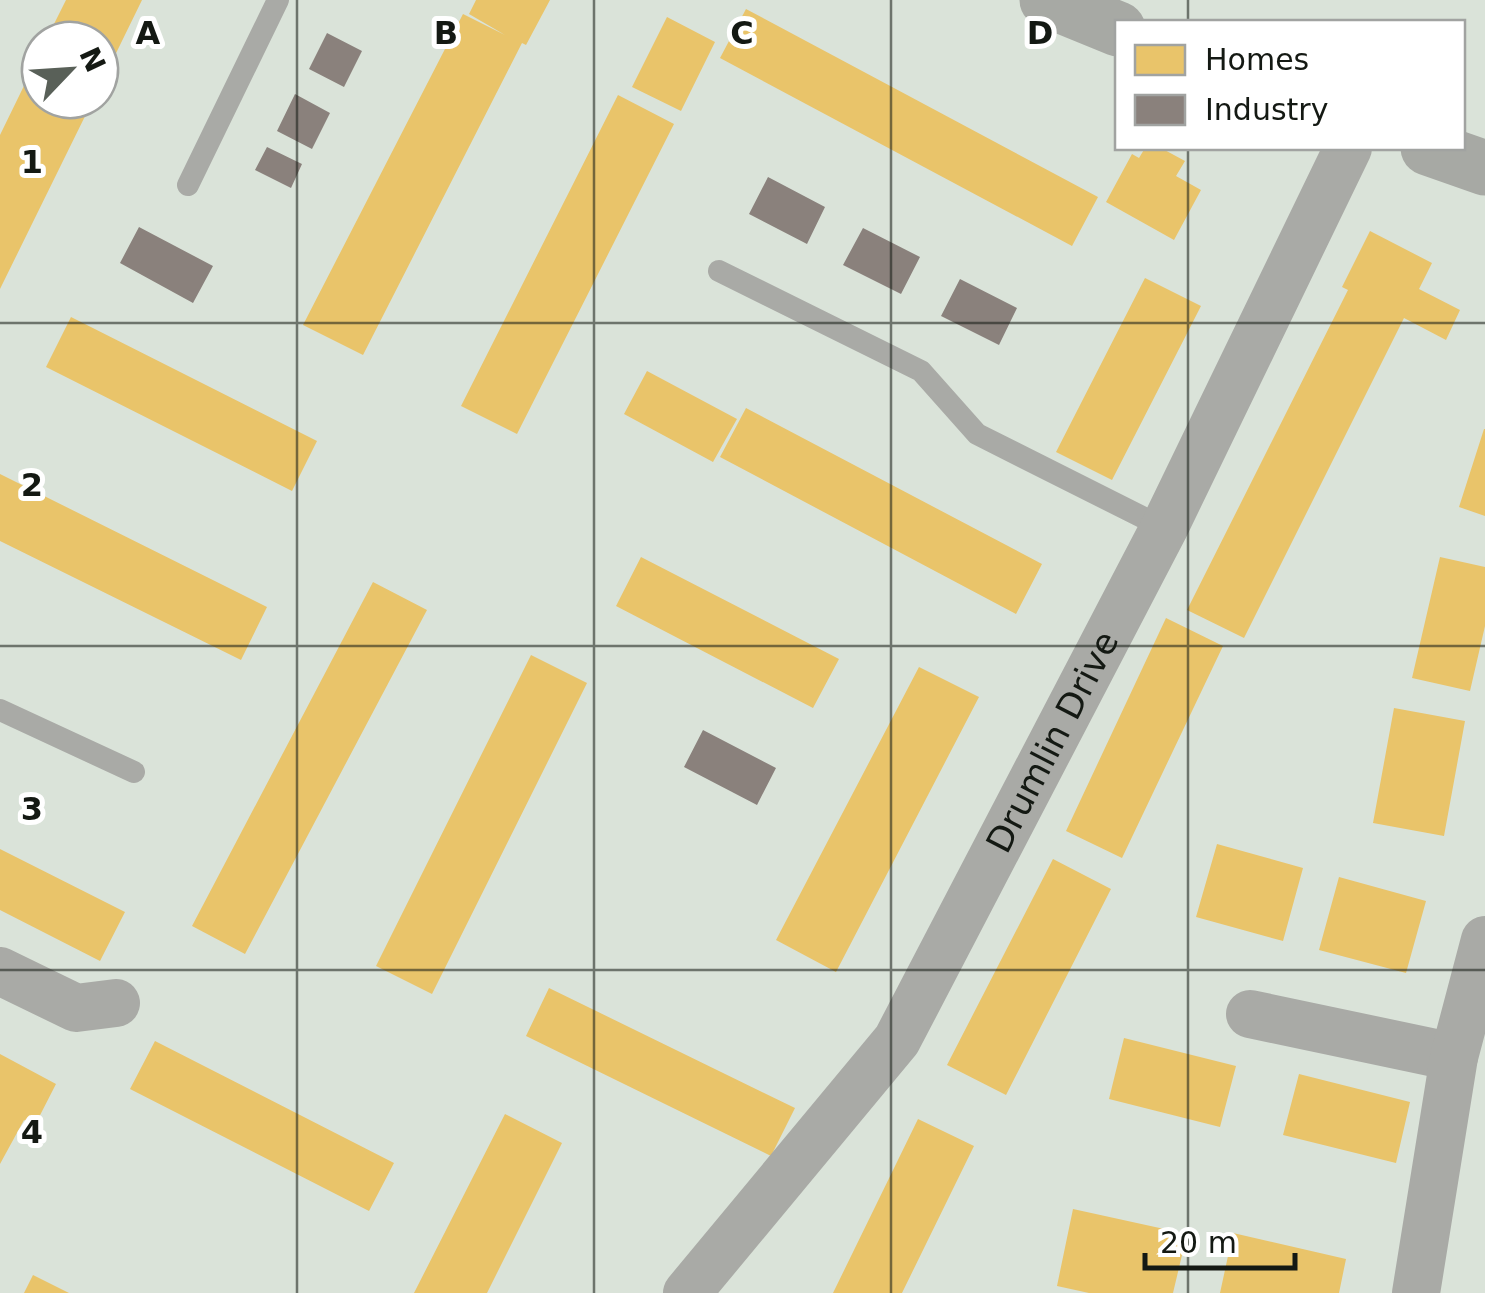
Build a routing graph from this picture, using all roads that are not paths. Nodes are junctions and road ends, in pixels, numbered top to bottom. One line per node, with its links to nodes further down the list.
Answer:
1 (278, 0): 7 (lane)
2 (1047, 0): 3 (main road)
3 (1115, 27)
4 (1347, 150): 9 (street, Drumlin Drive)
5 (1434, 150): 6 (main road)
6 (1485, 168)
7 (188, 185)
8 (719, 272): 9 (lane)
9 (1164, 528): 17 (street, Drumlin Drive)
10 (0, 710): 11 (lane)
11 (134, 772)
12 (1485, 940): 16 (street)
13 (0, 971): 14 (street)
14 (116, 1003)
15 (1250, 1014): 16 (street)
16 (1454, 1057): 18 (street)
17 (687, 1293)
18 (1416, 1293)

